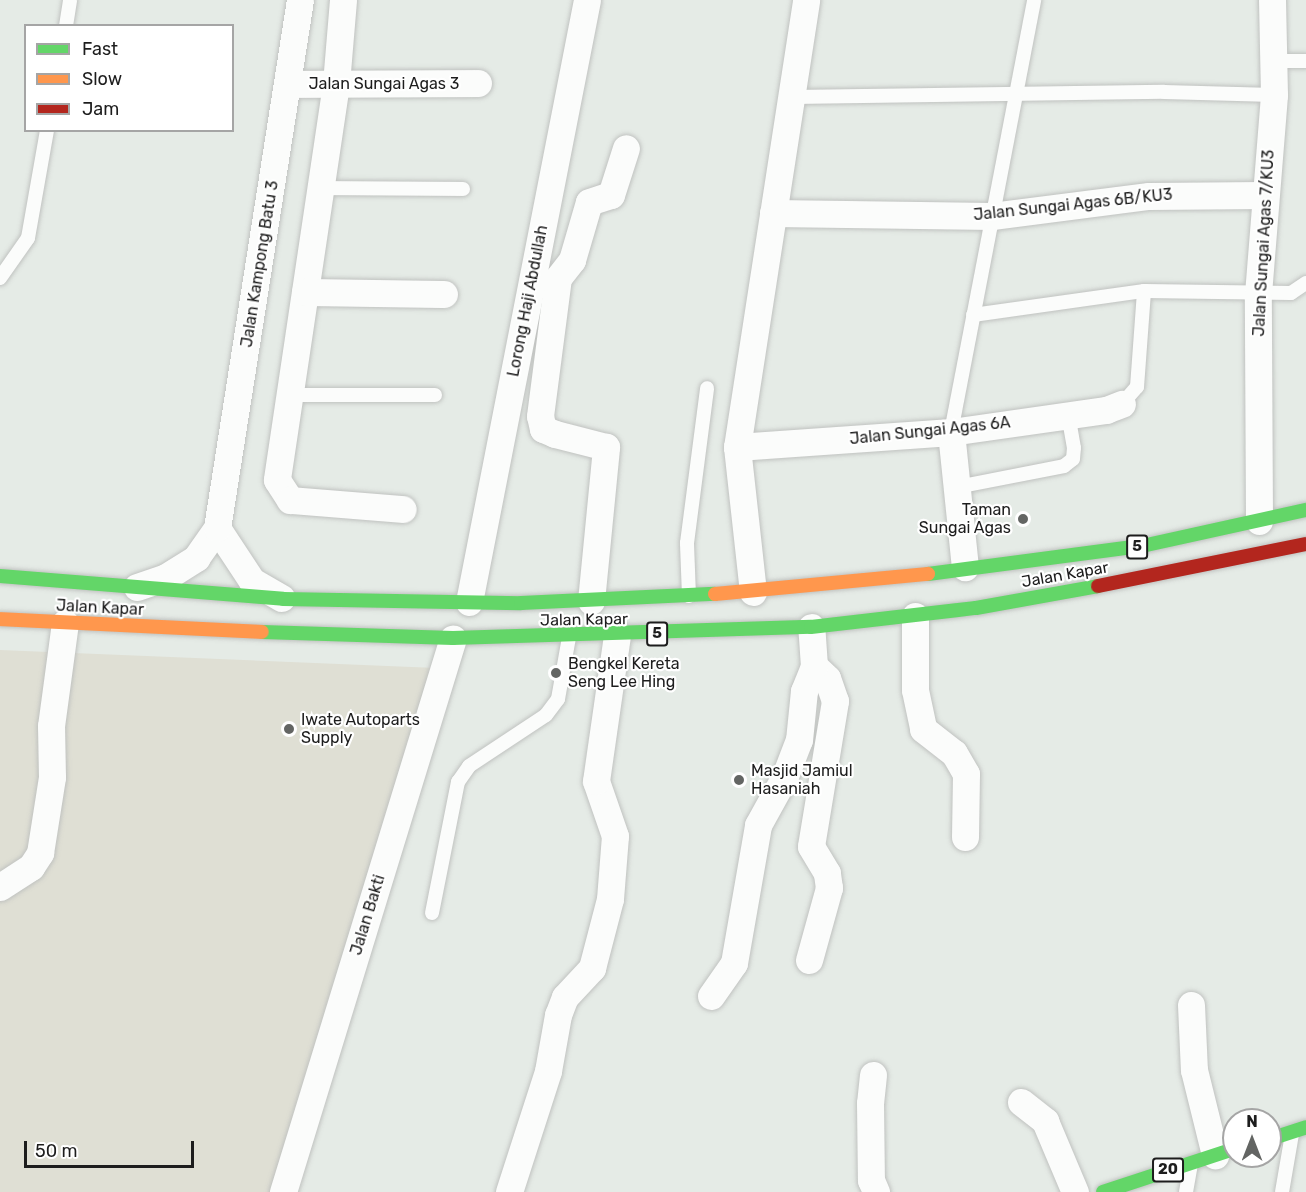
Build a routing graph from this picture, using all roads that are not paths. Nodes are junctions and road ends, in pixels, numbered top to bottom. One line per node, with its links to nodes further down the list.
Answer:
1 (70, 0): 8 (lane)
2 (300, 0): 12 (street, Jalan Kampong Batu 3)
3 (343, 0): 13 (street)
4 (587, 0): 51 (street, Lorong Haji Abdullah)
5 (806, 0): 16 (street)
6 (1034, 0): 14 (lane)
7 (1272, 0): 9 (street, Jalan Sungai Agas 7/KU3)
8 (66, 24)
9 (1275, 61): 10 (lane); 15 (street, Jalan Sungai Agas 7/KU3)
10 (1306, 61)
11 (478, 83): 13 (street, Jalan Sungai Agas 3)
12 (290, 84): 13 (street, Jalan Sungai Agas 3); 42 (street, Jalan Kampong Batu 3)
13 (336, 84): 19 (street)
14 (1016, 93): 15 (lane); 16 (lane); 23 (lane)
15 (1274, 95): 21 (street, Jalan Sungai Agas 7/KU3)
16 (793, 97): 22 (street)
17 (47, 132): 24 (lane)
18 (626, 148): 50 (street)
19 (319, 188): 20 (lane); 27 (street)
20 (464, 189)
21 (1264, 195): 23 (street, Jalan Sungai Agas 6B/KU3); 29 (street, Jalan Sungai Agas 7/KU3)
22 (773, 213): 23 (street, Jalan Sungai Agas 6B/KU3); 37 (street)
23 (992, 216): 30 (lane)
24 (0, 278)
25 (1306, 283): 29 (lane)
26 (1144, 291): 29 (lane); 30 (lane); 34 (lane)
27 (304, 292): 28 (street); 32 (street)
28 (444, 294)
29 (1258, 294): 41 (street, Jalan Sungai Agas 7/KU3)
30 (973, 315): 36 (lane)
31 (706, 388): 48 (lane)
32 (290, 395): 33 (lane); 39 (street)
33 (435, 395)
34 (1122, 404): 35 (street, Jalan Sungai Agas 6A)
35 (1068, 415): 36 (street, Jalan Sungai Agas 6A); 38 (lane)
36 (951, 432): 37 (street, Jalan Sungai Agas 6A); 38 (street)
37 (737, 447): 47 (street)
38 (957, 487): 44 (street)
39 (403, 509)
40 (1306, 510): 41 (highway, Jalan Kapar / 5)
41 (1259, 521): 44 (highway, Jalan Kapar / 5)
42 (217, 528): 46 (street); 49 (street)
43 (1306, 547): 52 (highway, Jalan Kapar / 5)
44 (965, 567): 47 (highway, Jalan Kapar / 5)
45 (0, 576): 46 (highway, Jalan Kapar / 5)
46 (132, 589): 49 (highway, Jalan Kapar / 5)
47 (753, 592): 48 (highway, Jalan Kapar / 5)
48 (689, 596): 50 (highway, Jalan Kapar / 5)
49 (283, 599): 51 (highway, Jalan Kapar / 5)
50 (591, 601): 51 (highway, Jalan Kapar / 5)
51 (469, 602)
52 (915, 616): 55 (highway, Jalan Kapar / 5); 60 (street)
53 (0, 619): 54 (highway, Jalan Kapar / 5)
54 (65, 623): 58 (highway, Jalan Kapar / 5); 61 (street)
55 (811, 627): 56 (highway, Jalan Kapar / 5); 59 (street)
56 (617, 635): 57 (highway, Jalan Kapar / 5); 73 (street)
57 (569, 637): 58 (highway, Jalan Kapar / 5); 62 (lane)
58 (453, 638): 72 (street, Jalan Bakti)
59 (814, 666): 63 (street); 64 (street)
60 (965, 837)
61 (0, 887)
62 (432, 913)
63 (809, 960)
64 (711, 996)
65 (1191, 1005): 71 (street)
66 (873, 1075): 74 (street)
67 (1021, 1102): 75 (street)
68 (1306, 1127): 69 (highway)
69 (1292, 1132): 70 (highway); 78 (lane)
70 (1282, 1135)
71 (1214, 1156): 76 (highway, 20); 77 (lane)
72 (283, 1192)
73 (509, 1192)
74 (876, 1192)
75 (1075, 1192)
76 (1103, 1192)
77 (1186, 1192)
78 (1282, 1192)

